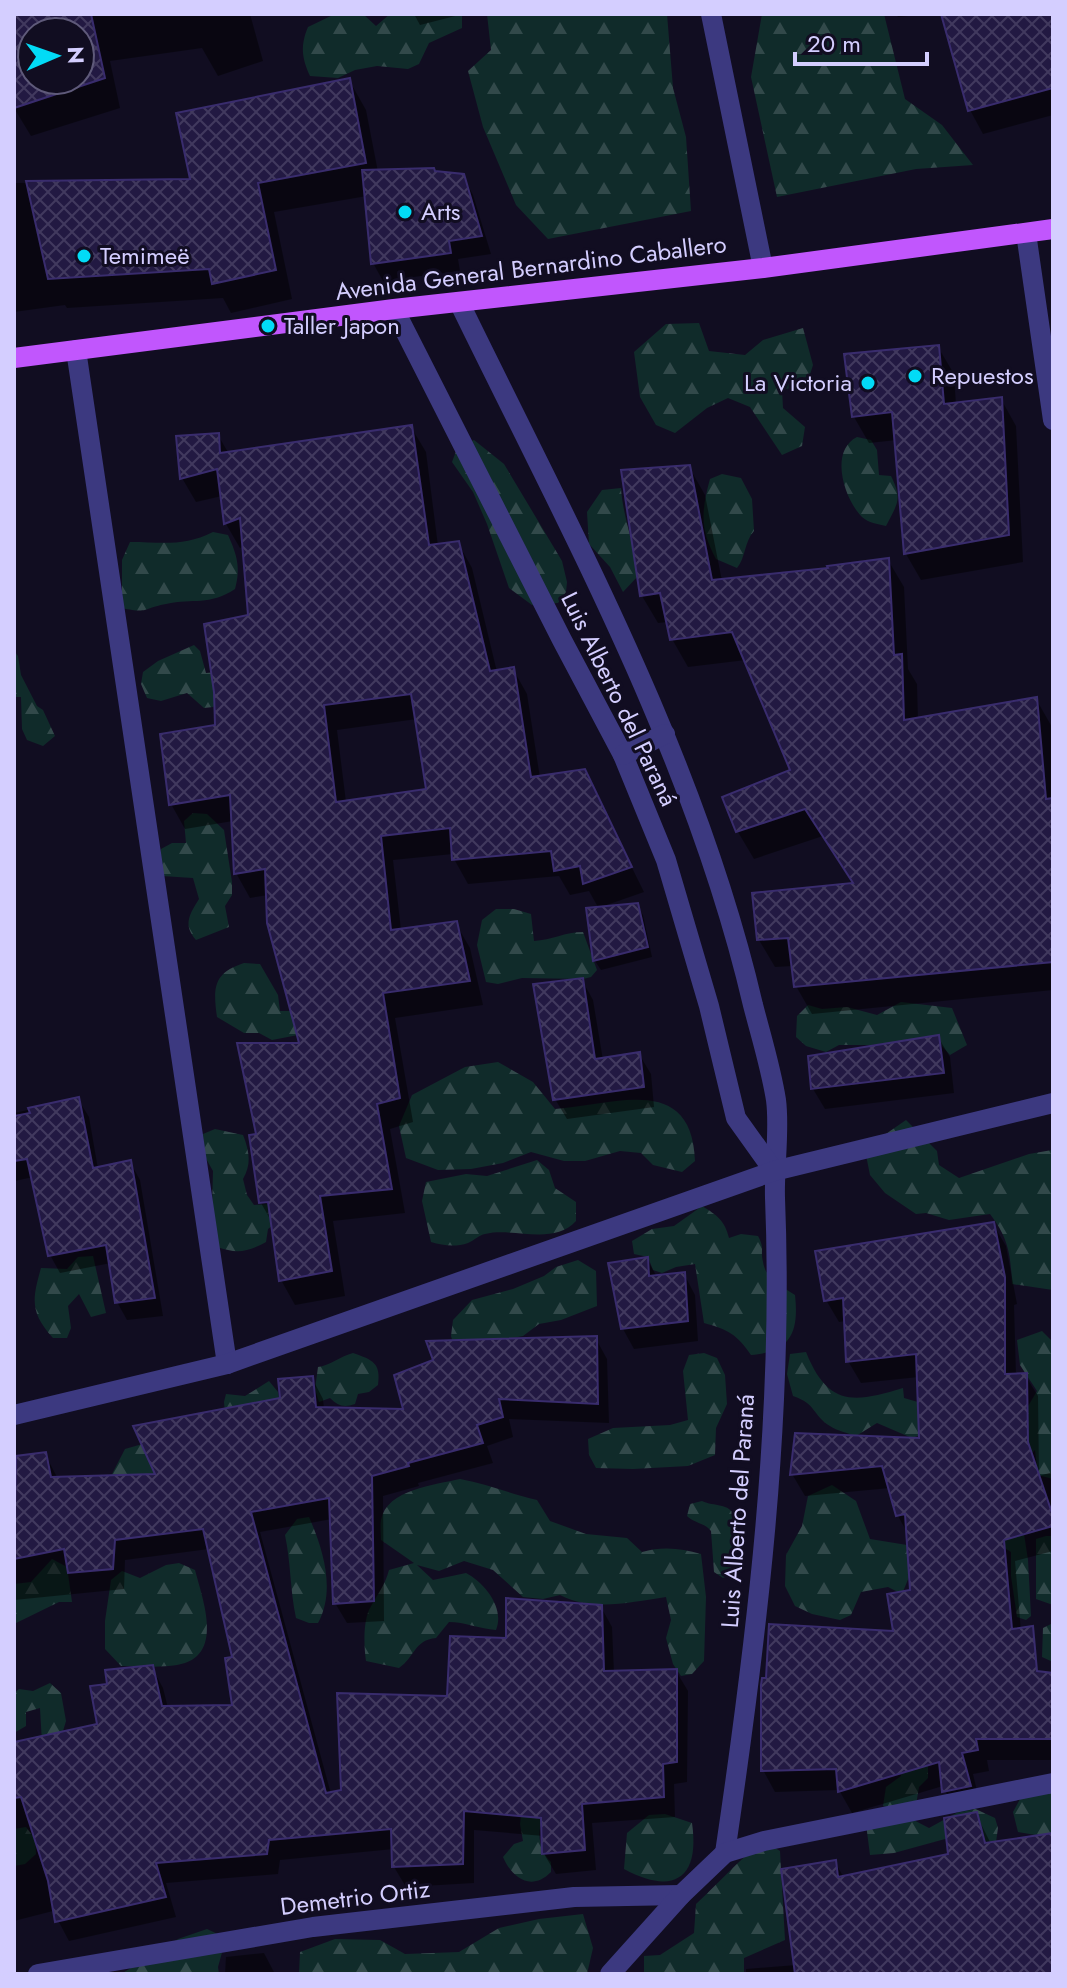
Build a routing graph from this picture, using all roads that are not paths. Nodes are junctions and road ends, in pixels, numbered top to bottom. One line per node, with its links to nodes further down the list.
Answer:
1 (711, 14): 4 (street)
2 (1053, 229): 3 (main road, Avenida General Bernardino Caballero)
3 (1026, 233): 4 (main road, Avenida General Bernardino Caballero); 9 (street)
4 (763, 268): 5 (main road, Avenida General Bernardino Caballero)
5 (459, 302): 6 (main road, Avenida General Bernardino Caballero); 10 (street, Luis Alberto del Paraná)
6 (394, 309): 7 (main road, Avenida General Bernardino Caballero); 11 (street, Luis Alberto del Paraná)
7 (76, 350): 8 (main road, Avenida General Bernardino Caballero); 14 (street)
8 (14, 358)
9 (1053, 420)
10 (665, 734): 11 (street); 13 (street, Luis Alberto del Paraná)
11 (623, 755): 13 (street, Luis Alberto del Paraná)
12 (1053, 1103): 13 (street)
13 (774, 1171): 14 (street); 17 (street, Luis Alberto del Paraná)
14 (227, 1364): 15 (street)
15 (14, 1415)
16 (1053, 1783): 17 (street)
17 (725, 1853): 18 (street)
18 (681, 1895): 19 (street, Demetrio Ortiz); 20 (street)
19 (38, 1974)
20 (610, 1974)

